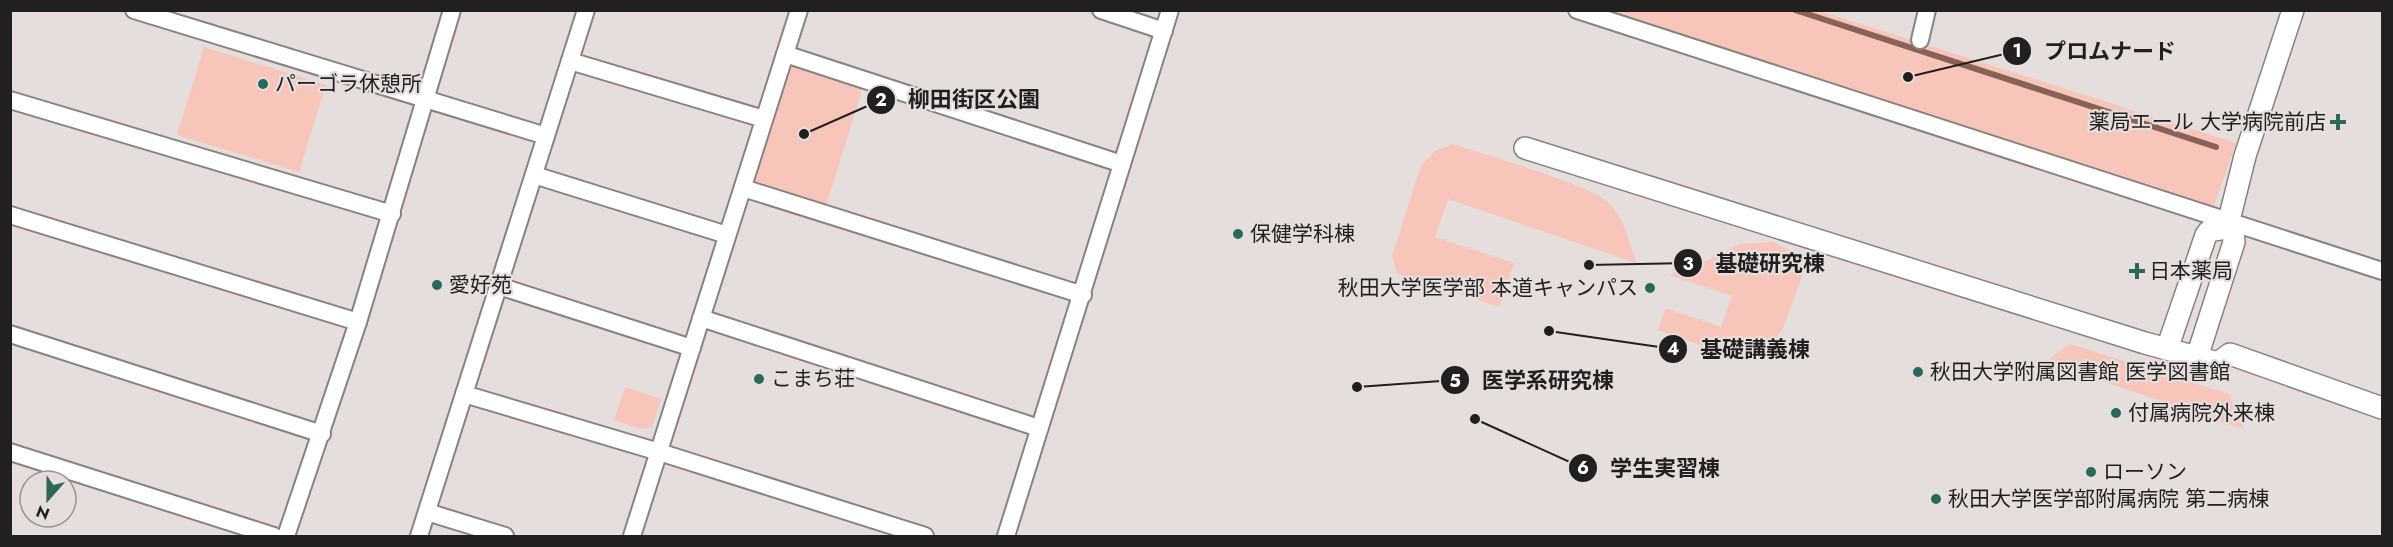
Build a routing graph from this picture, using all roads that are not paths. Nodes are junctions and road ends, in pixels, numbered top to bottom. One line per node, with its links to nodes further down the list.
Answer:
1 (134, 10): 14 (street)
2 (452, 10): 14 (street)
3 (586, 10): 13 (street)
4 (799, 10): 12 (street)
5 (1101, 10): 10 (street)
6 (1170, 10): 10 (street)
7 (1577, 10): 24 (street)
8 (1927, 10): 11 (street)
9 (2293, 10): 24 (street)
10 (1164, 31): 19 (street)
11 (1920, 40)
12 (785, 54): 16 (street); 19 (street)
13 (570, 61): 16 (street); 17 (street)
14 (427, 99): 17 (street); 22 (street)
15 (10, 100): 22 (street)
16 (764, 119): 21 (street)
17 (546, 136): 20 (street)
18 (1526, 148): 33 (street)
19 (1122, 164): 28 (street)
20 (534, 175): 25 (street); 27 (street)
21 (742, 188): 25 (street); 28 (street)
22 (392, 214): 30 (street)
23 (10, 215): 30 (street)
24 (2228, 225): 26 (street); 33 (street); 34 (street)
25 (727, 235): 29 (street)
26 (2382, 271)
27 (499, 286): 32 (street); 35 (street)
28 (1083, 295): 37 (street)
29 (701, 318): 32 (street); 37 (street)
30 (358, 322): 38 (street)
31 (10, 334): 38 (street)
32 (692, 348): 40 (street)
33 (2167, 349): 34 (street)
34 (2197, 357): 36 (street)
35 (464, 394): 40 (street); 41 (street)
36 (2382, 408)
37 (1039, 428): 48 (street)
38 (322, 434): 43 (street)
39 (10, 452): 42 (street)
40 (659, 452): 46 (street); 47 (street)
41 (427, 512): 44 (street); 45 (street)
42 (274, 537)
43 (286, 537)
44 (419, 537)
45 (505, 537)
46 (632, 537)
47 (924, 537)
48 (1006, 537)

